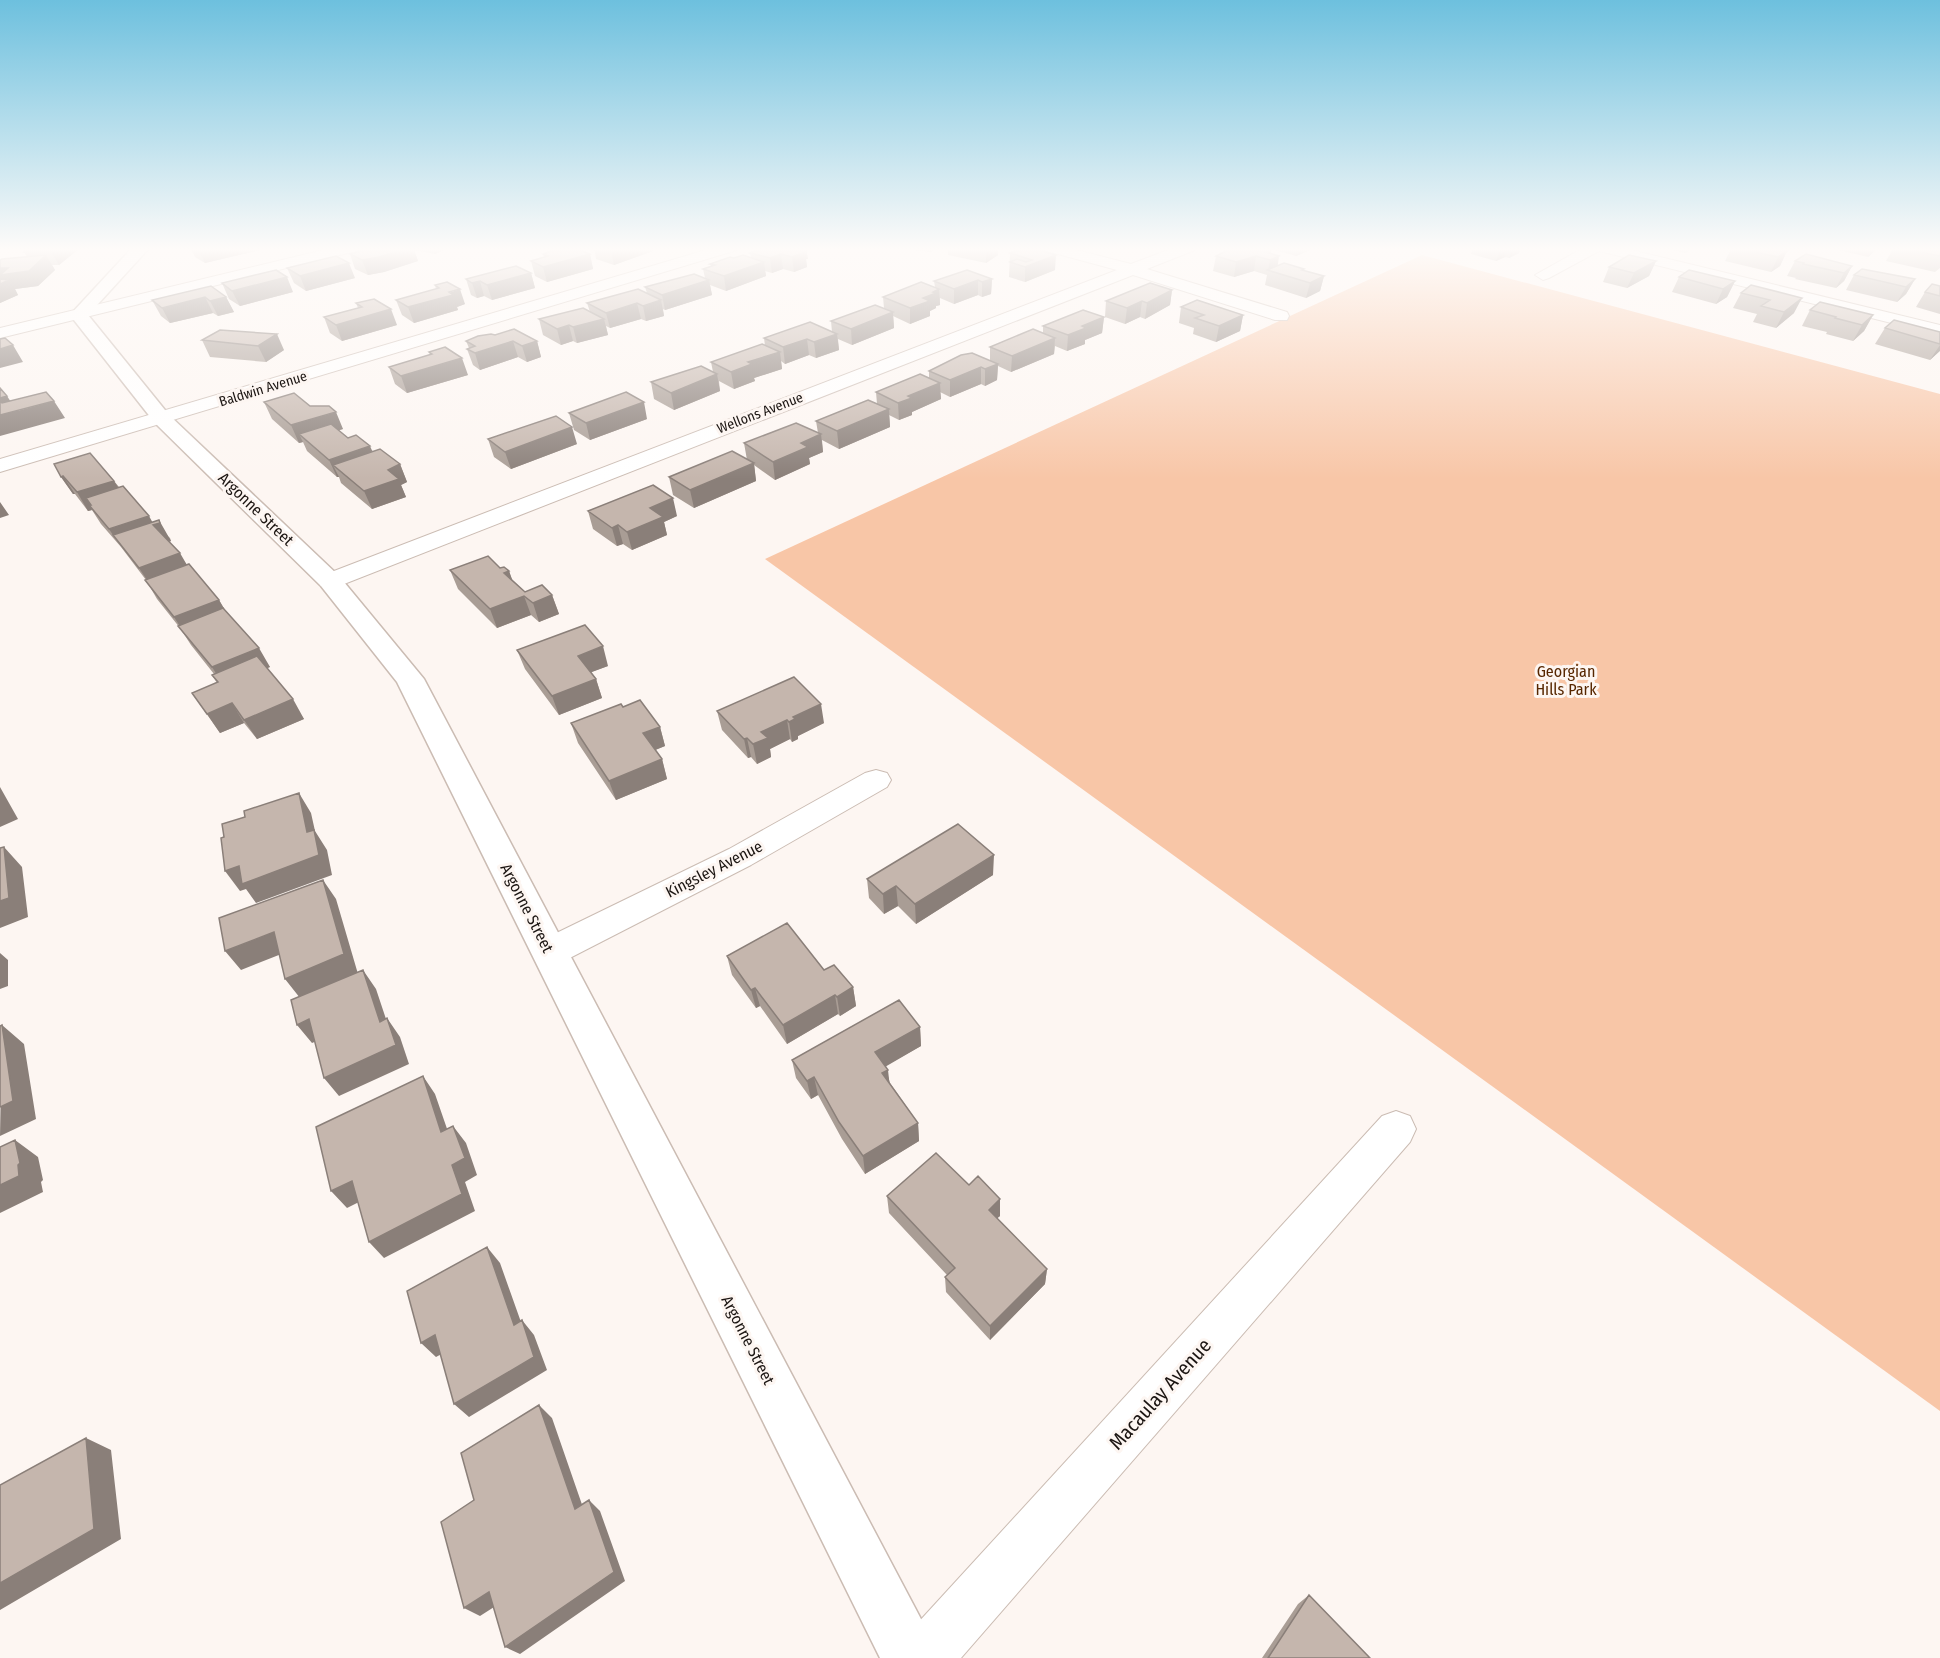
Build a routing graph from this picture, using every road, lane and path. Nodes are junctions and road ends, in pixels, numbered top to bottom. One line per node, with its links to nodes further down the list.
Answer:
1 (37, 324): 7 (street)
2 (86, 324): 8 (street, Argonne Street)
3 (476, 324): 8 (street, Baldwin Avenue)
4 (989, 324): 10 (street, Wellons Avenue)
5 (1917, 324): 6 (street)
6 (1940, 330)
7 (0, 333)
8 (162, 419): 9 (street, Baldwin Avenue); 10 (street, Argonne Street)
9 (0, 466)
10 (330, 581): 12 (street, Argonne Street)
11 (876, 780): 12 (street, Kingsley Avenue)
12 (549, 952): 14 (street, Argonne Street)
13 (1396, 1129): 15 (street, Macaulay Avenue)
14 (911, 1658)
15 (924, 1658)

